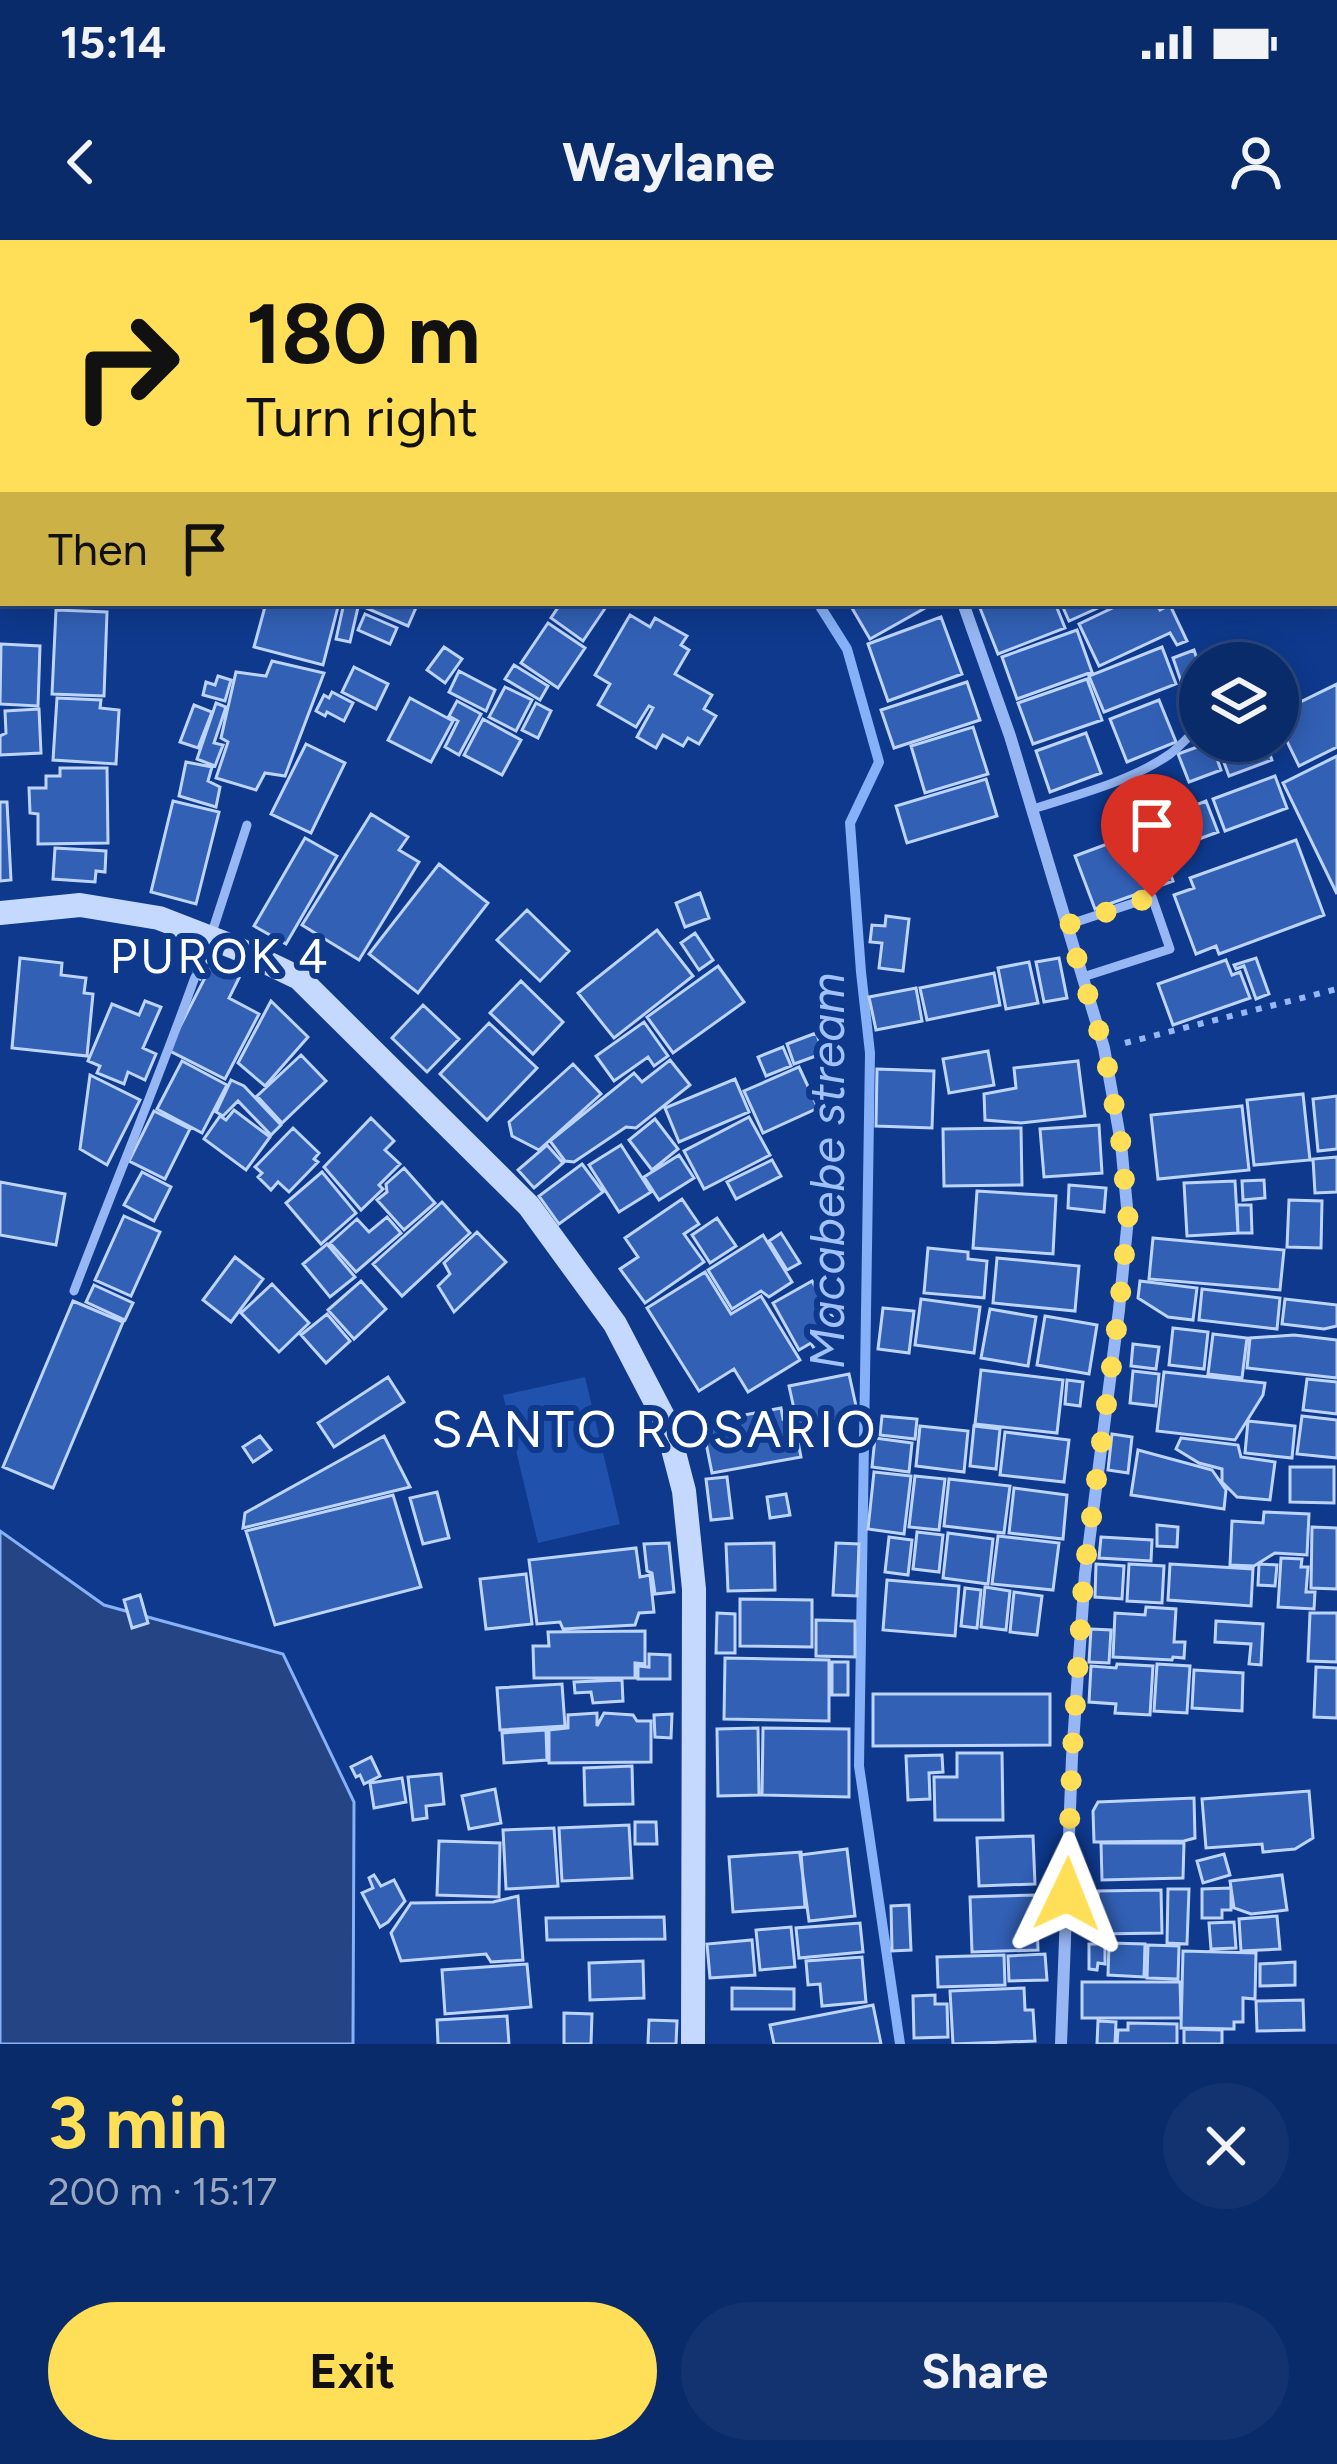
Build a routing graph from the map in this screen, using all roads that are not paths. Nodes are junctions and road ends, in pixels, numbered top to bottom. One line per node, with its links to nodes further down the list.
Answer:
1 (964, 606): 3 (street)
2 (1179, 745): 3 (lane)
3 (1033, 809): 6 (street)
4 (248, 825): 7 (lane)
5 (0, 913): 7 (street)
6 (1067, 925): 9 (street); 9 (lane)
7 (207, 947): 11 (street)
8 (195, 977): 10 (lane)
9 (1083, 977): 12 (street)
10 (74, 1291)
11 (692, 2044)
12 (1061, 2044)

